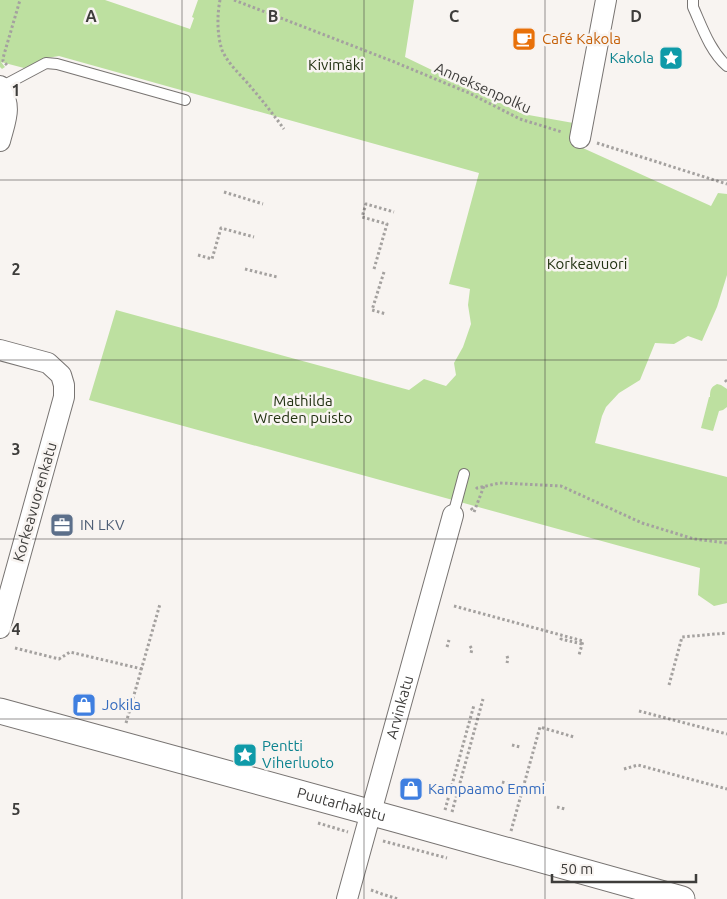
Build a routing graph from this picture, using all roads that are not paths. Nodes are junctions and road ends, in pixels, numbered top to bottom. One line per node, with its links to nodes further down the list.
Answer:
1 (606, 0): 6 (street)
2 (692, 0): 3 (lane)
3 (727, 66)
4 (0, 86): 5 (lane); 7 (street)
5 (185, 100)
6 (580, 138)
7 (0, 141)
8 (0, 350): 11 (street, Korkeavuorenkatu)
9 (464, 474): 10 (lane)
10 (461, 510): 13 (street, Arvinkatu)
11 (0, 628)
12 (0, 711): 13 (street, Puutarhakatu)
13 (370, 812): 14 (street, Arvinkatu); 15 (street, Puutarhakatu)
14 (347, 899)
15 (682, 899)

